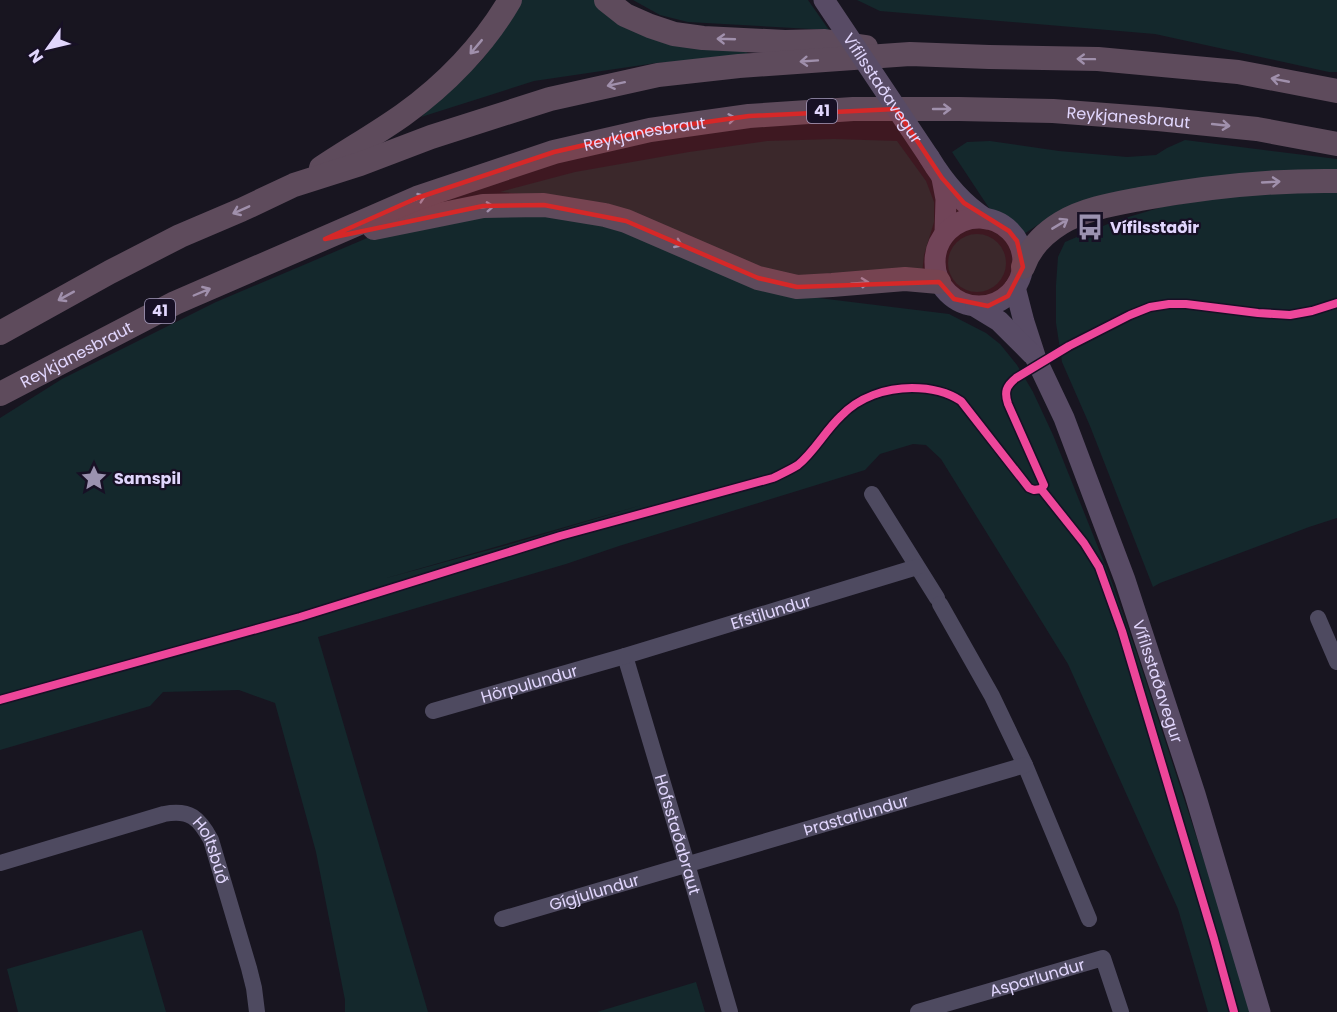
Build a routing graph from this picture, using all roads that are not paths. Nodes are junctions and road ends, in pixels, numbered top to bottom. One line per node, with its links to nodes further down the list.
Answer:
1 (510, 0): 9 (highway, one-way to 9)
2 (606, 0): 4 (highway, one-way to 2)
3 (824, 0): 7 (main road, Vífilsstaðavegur, bridge)
4 (910, 54): 5 (highway, one-way to 4); 9 (highway, one-way to 9)
5 (1337, 92)
6 (1337, 144): 12 (highway, Reykjanesbraut / 41, one-way to 6)
7 (942, 178): 10 (main road, Vífilsstaðavegur); 11 (main road, Vífilsstaðavegur)
8 (1337, 181): 13 (highway, one-way to 8)
9 (294, 185): 16 (highway, one-way to 16)
10 (986, 219): 11 (main road); 13 (main road, Vífilsstaðavegur)
11 (945, 233): 14 (main road, Vífilsstaðavegur)
12 (325, 239): 14 (highway, one-way to 14); 18 (highway, Reykjanesbraut / 41, one-way to 12)
13 (1019, 277): 15 (main road); 17 (main road, Vífilsstaðavegur)
14 (939, 282): 15 (main road, Vífilsstaðavegur)
15 (976, 307): 17 (main road, Vífilsstaðavegur)
16 (0, 333)
17 (1036, 359): 34 (main road, Vífilsstaðavegur)
18 (0, 394)
19 (873, 494): 20 (street)
20 (917, 567): 22 (street, Efstilundur); 25 (street)
21 (1318, 618): 23 (street)
22 (625, 656): 24 (street, Hörpulundur); 27 (street, Hofsstaðabraut)
23 (1337, 662)
24 (433, 711)
25 (1025, 765): 27 (street, Þrastarlundur); 29 (street)
26 (0, 863): 30 (street, Holtsbúð)
27 (687, 864): 28 (street, Gígjulundur); 31 (street, Hofsstaðabraut)
28 (502, 919)
29 (1089, 919)
30 (257, 1012)
31 (730, 1012)
32 (918, 1012): 33 (street, Asparlundur)
33 (1121, 1012)
34 (1260, 1012)

